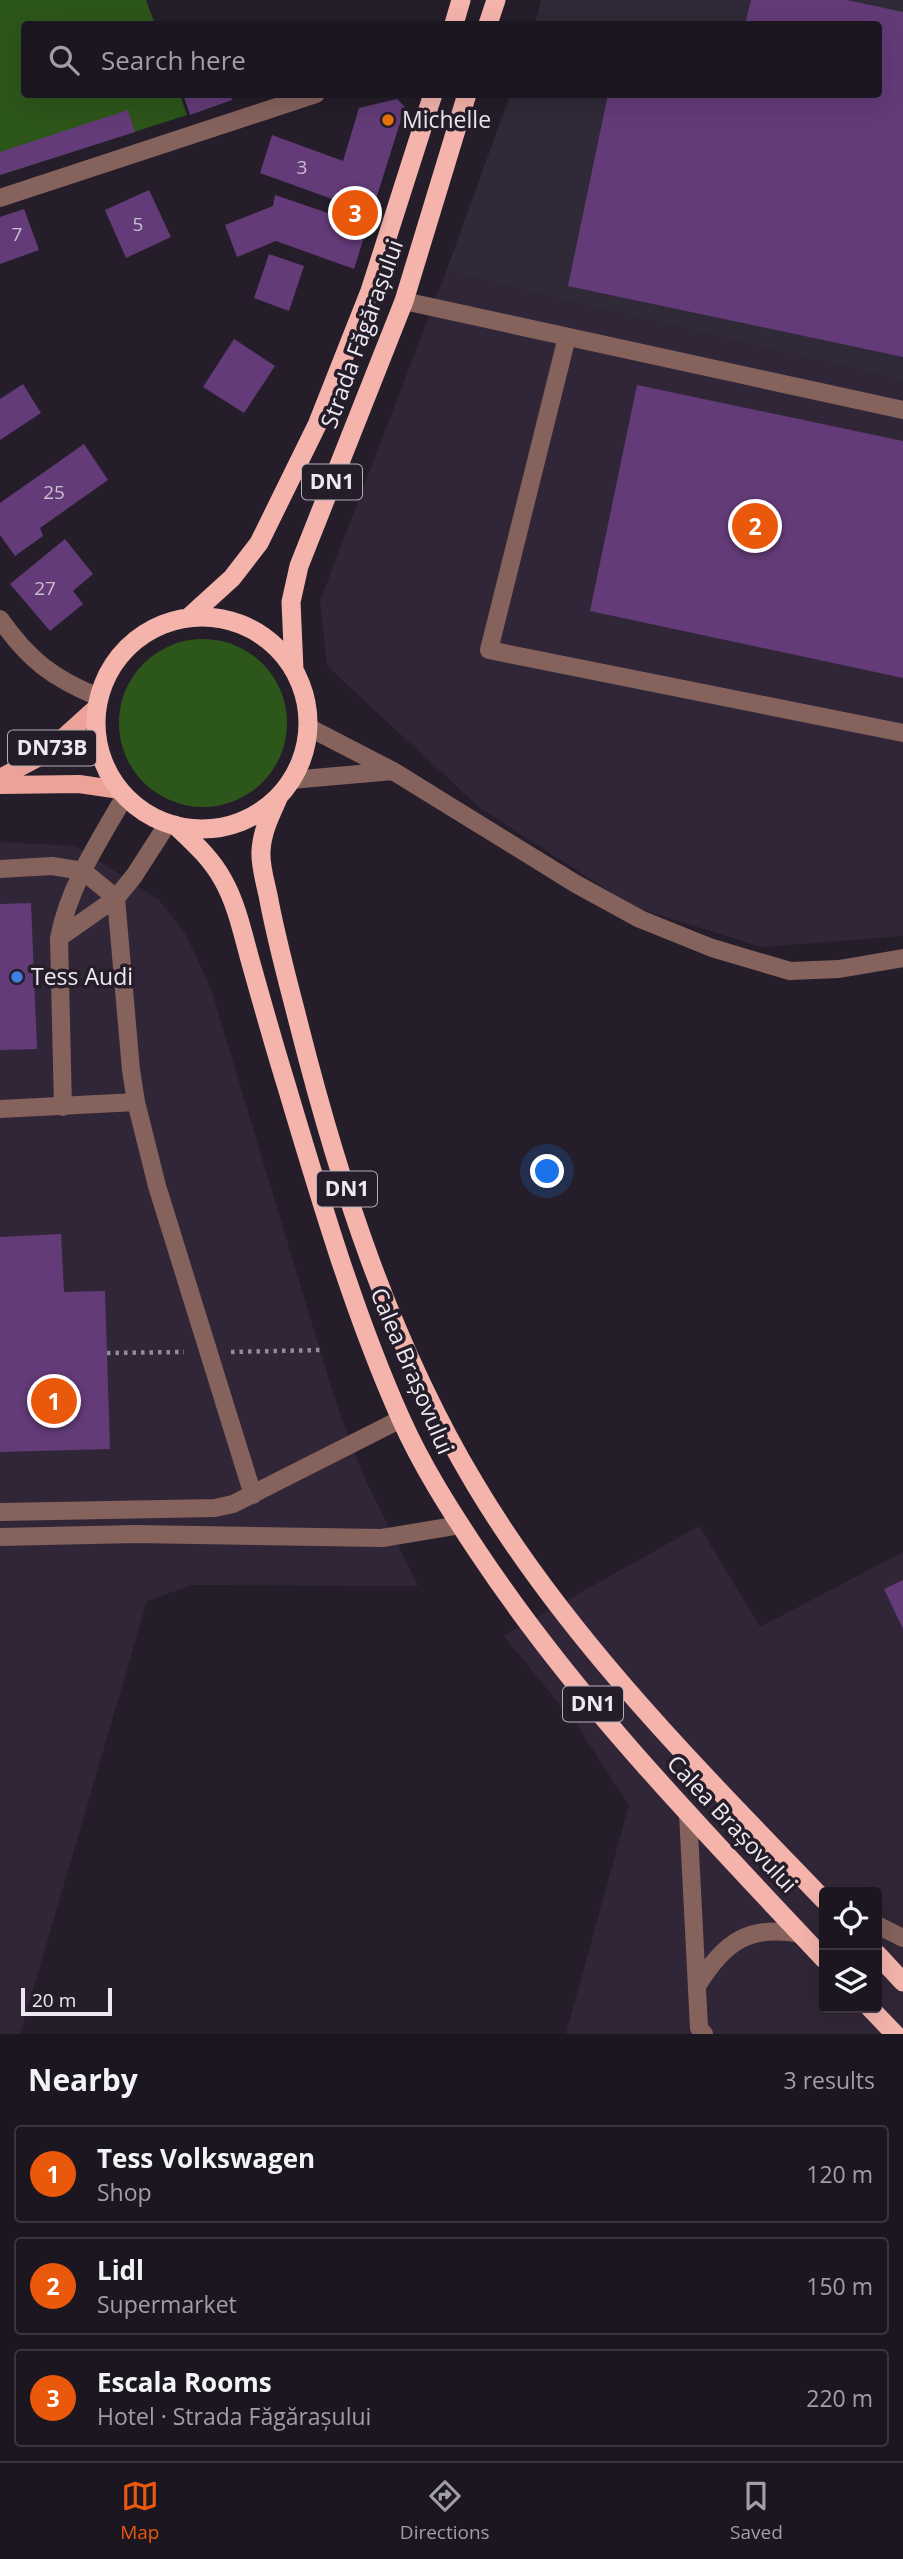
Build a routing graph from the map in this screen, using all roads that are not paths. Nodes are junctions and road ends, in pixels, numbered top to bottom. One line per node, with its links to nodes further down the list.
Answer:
1 (461, 0): 3 (highway)
2 (496, 0): 4 (highway)
3 (455, 21)
4 (489, 21)
5 (304, 98): 8 (street)
6 (432, 98): 12 (highway, Strada Făgărașului / DN1)
7 (466, 98): 9 (highway, Strada Făgărașului / DN1)
8 (0, 198)
9 (404, 300): 10 (street); 14 (highway, Strada Făgărașului / DN1)
10 (567, 337): 11 (street); 17 (street)
11 (903, 410)
12 (188, 618): 14 (highway, Strada Făgărașului / DN1); 15 (highway, Strada Făgărașului / DN1)
13 (0, 619): 15 (street)
14 (294, 670): 16 (highway, Strada Făgărașului / DN1)
15 (98, 702): 19 (main road, DN73B); 22 (highway, Strada Făgărașului / DN1)
16 (308, 727): 18 (street); 20 (highway, Strada Făgărașului / DN1)
17 (903, 733)
18 (393, 771): 20 (street); 29 (street)
19 (0, 778)
20 (291, 780): 23 (highway, Strada Făgărașului / DN1)
21 (0, 785): 22 (main road, DN73B)
22 (123, 793): 24 (highway, Strada Făgărașului / DN1); 26 (street)
23 (279, 796): 24 (highway, Strada Făgărașului / DN1); 39 (highway, Calea Brașovului / DN1)
24 (171, 824): 27 (street); 33 (highway, Calea Brașovului / DN1)
25 (0, 869): 26 (street)
26 (83, 871): 27 (street); 28 (street)
27 (116, 898): 28 (street); 30 (street)
28 (59, 938): 31 (street)
29 (903, 958)
30 (136, 1102): 31 (street); 34 (street)
31 (63, 1107): 32 (street)
32 (0, 1109)
33 (401, 1419): 34 (street); 36 (highway, Calea Brașovului / DN1)
34 (253, 1495): 35 (street)
35 (0, 1512)
36 (460, 1525): 37 (street); 38 (highway, Calea Brașovului / DN1)
37 (0, 1537)
38 (688, 1813): 41 (highway, Calea Brașovului / DN1); 46 (street)
39 (819, 1893)
40 (882, 1928): 42 (street)
41 (801, 1934): 43 (highway, Calea Brașovului / DN1); 46 (street)
42 (903, 1938)
43 (819, 1954)
44 (882, 1959): 45 (highway)
45 (903, 1982)
46 (697, 1986): 48 (street)
47 (875, 2013): 49 (highway)
48 (705, 2034)
49 (895, 2034)

